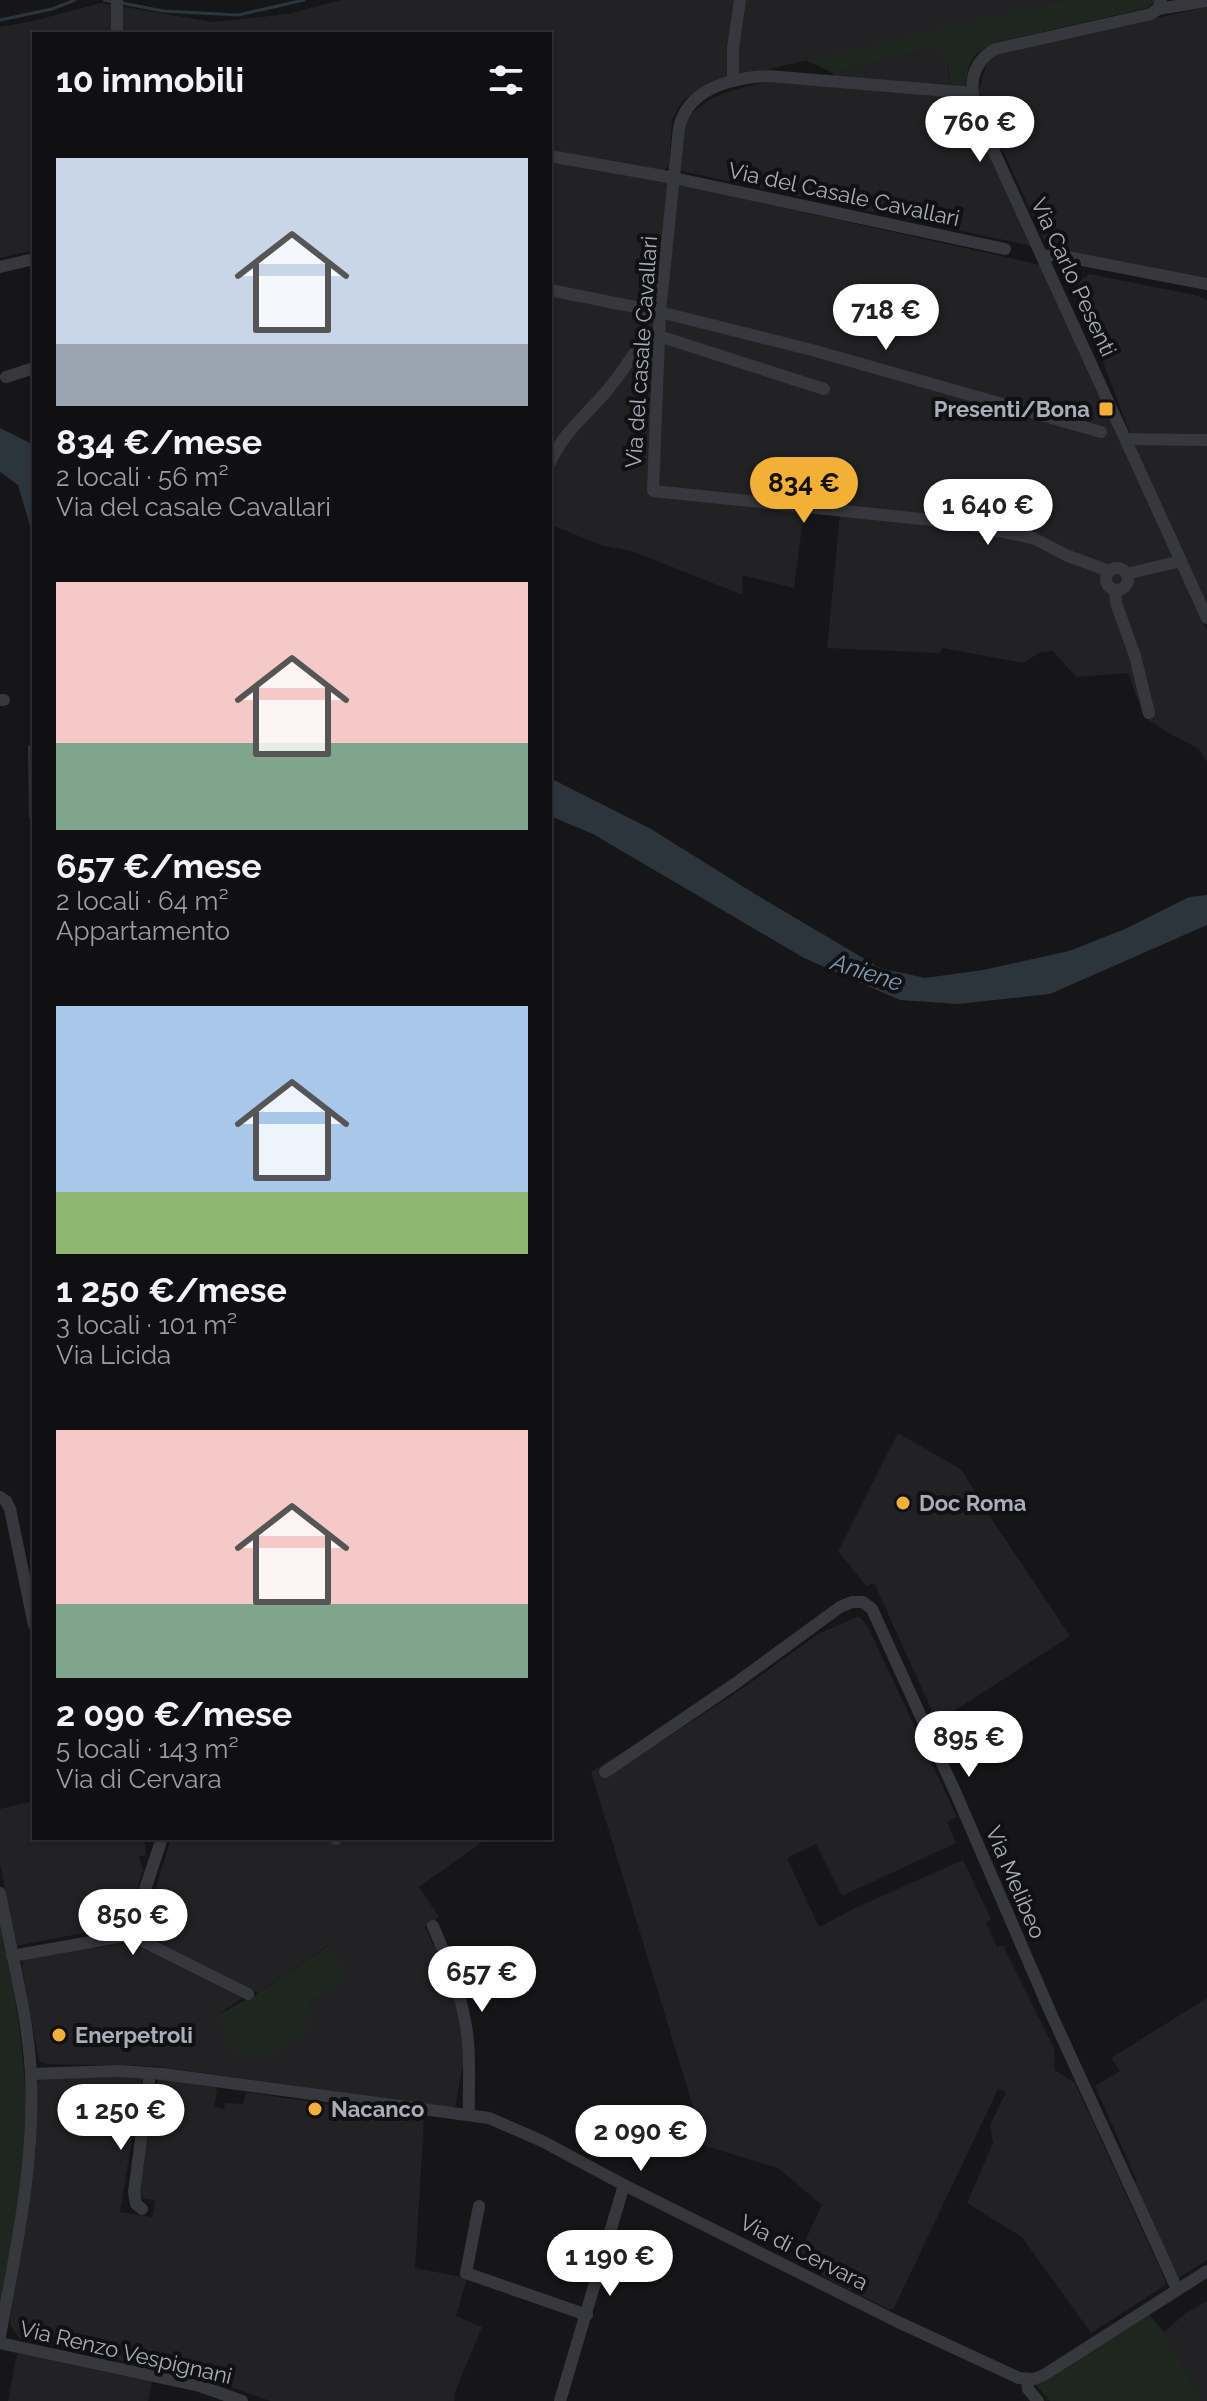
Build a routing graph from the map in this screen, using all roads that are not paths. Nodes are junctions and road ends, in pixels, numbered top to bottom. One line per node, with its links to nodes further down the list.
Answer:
1 (117, 0): 5 (street)
2 (740, 0): 6 (street)
3 (1207, 1): 4 (street)
4 (1160, 4): 7 (street)
5 (117, 27)
6 (733, 81): 7 (street); 9 (street, Via del casale Cavallari)
7 (972, 93): 11 (street, Via Carlo Pesenti)
8 (552, 156): 9 (street, Via del Casale Cavallari)
9 (674, 178): 10 (street, Via del Casale Cavallari); 16 (street, Via del casale Cavallari)
10 (1005, 249)
11 (1042, 256): 14 (street); 22 (street, Via Carlo Pesenti)
12 (32, 259): 13 (street)
13 (0, 267)
14 (1207, 284)
15 (552, 290): 16 (street)
16 (660, 312): 17 (street, Via del casale Cavallari); 21 (street)
17 (659, 336): 20 (street); 24 (street); 26 (street, Via del casale Cavallari)
18 (32, 369): 19 (street)
19 (6, 377)
20 (824, 389)
21 (1101, 432)
22 (1126, 439): 23 (street); 25 (street, Via Carlo Pesenti)
23 (1207, 440)
24 (552, 458)
25 (1181, 561): 27 (street); 29 (street, Via Carlo Pesenti)
26 (1109, 571): 27 (street); 28 (street)
27 (1126, 574): 28 (street)
28 (1115, 590): 31 (street)
29 (1203, 601): 30 (street, Via Carlo Pesenti)
30 (1207, 618)
31 (1149, 713)
32 (0, 1497): 33 (street)
33 (32, 1615)
34 (605, 1772): 48 (street, Via Melibeo)
35 (161, 1840): 38 (street)
36 (0, 1893): 39 (street)
37 (433, 1926): 43 (street)
38 (130, 1935): 39 (street); 40 (street)
39 (12, 1956): 42 (street)
40 (248, 1994)
41 (150, 2073): 42 (street, Via di Cervara); 43 (street, Via di Cervara); 46 (street)
42 (31, 2074): 50 (street)
43 (469, 2115): 44 (street, Via di Cervara)
44 (624, 2185): 49 (street); 52 (street, Via di Cervara)
45 (479, 2206): 49 (street)
46 (142, 2209)
47 (1207, 2271): 48 (street)
48 (1177, 2289): 52 (street)
49 (587, 2315): 54 (street)
50 (0, 2336)
51 (0, 2343): 53 (street, Via Renzo Vespignani)
52 (1027, 2379): 55 (street)
53 (242, 2401)
54 (560, 2401)
55 (1038, 2401)

